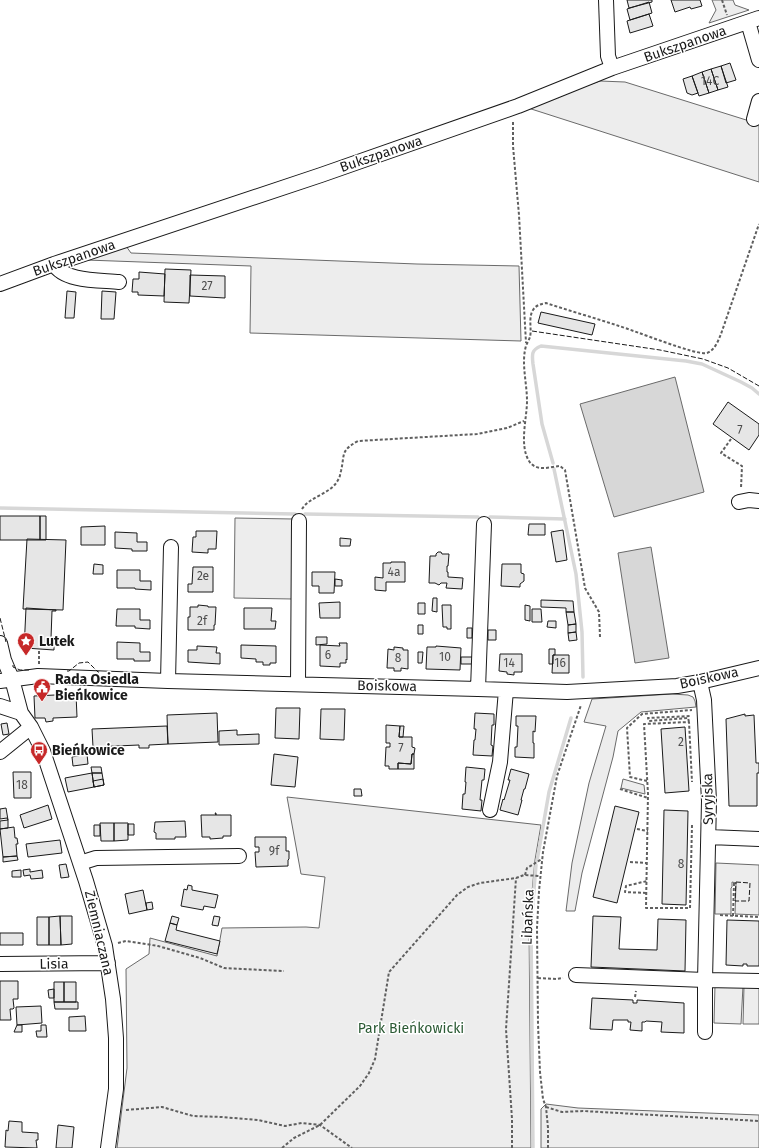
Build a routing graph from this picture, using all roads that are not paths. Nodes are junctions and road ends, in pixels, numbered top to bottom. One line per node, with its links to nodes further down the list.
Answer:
1 (606, 0): 4 (street)
2 (754, 20): 3 (street); 4 (street, Bukszpanowa)
3 (759, 60)
4 (612, 68): 7 (street, Bukszpanowa)
5 (759, 101): 6 (street)
6 (754, 119)
7 (54, 264): 8 (street); 9 (street, Bukszpanowa)
8 (120, 282)
9 (0, 284)
10 (740, 498): 11 (street)
11 (759, 501)
12 (299, 521): 20 (street)
13 (484, 524): 21 (street)
14 (171, 547): 18 (street)
15 (0, 642): 17 (street)
16 (759, 668): 19 (street, Boiskowa)
17 (6, 680): 18 (street, Boiskowa); 24 (street)
18 (168, 681): 20 (street, Boiskowa)
19 (700, 682): 22 (street, Boiskowa); 28 (street, Syryjska)
20 (298, 684): 21 (street, Boiskowa)
21 (478, 689): 22 (street, Boiskowa)
22 (506, 690): 27 (street)
23 (0, 706): 24 (street)
24 (21, 713): 25 (street, Ziemniaczana)
25 (31, 727): 26 (street); 31 (street, Ziemniaczana)
26 (0, 752)
27 (490, 810)
28 (709, 837): 29 (street); 35 (street, Syryjska)
29 (759, 839)
30 (238, 856): 31 (street)
31 (80, 863): 32 (street, Ziemniaczana)
32 (108, 963): 33 (street, Lisia); 38 (street, Ziemniaczana)
33 (0, 964)
34 (576, 975): 35 (street)
35 (705, 980): 36 (street); 37 (street, Syryjska)
36 (759, 981)
37 (705, 1032)
38 (108, 1148)

